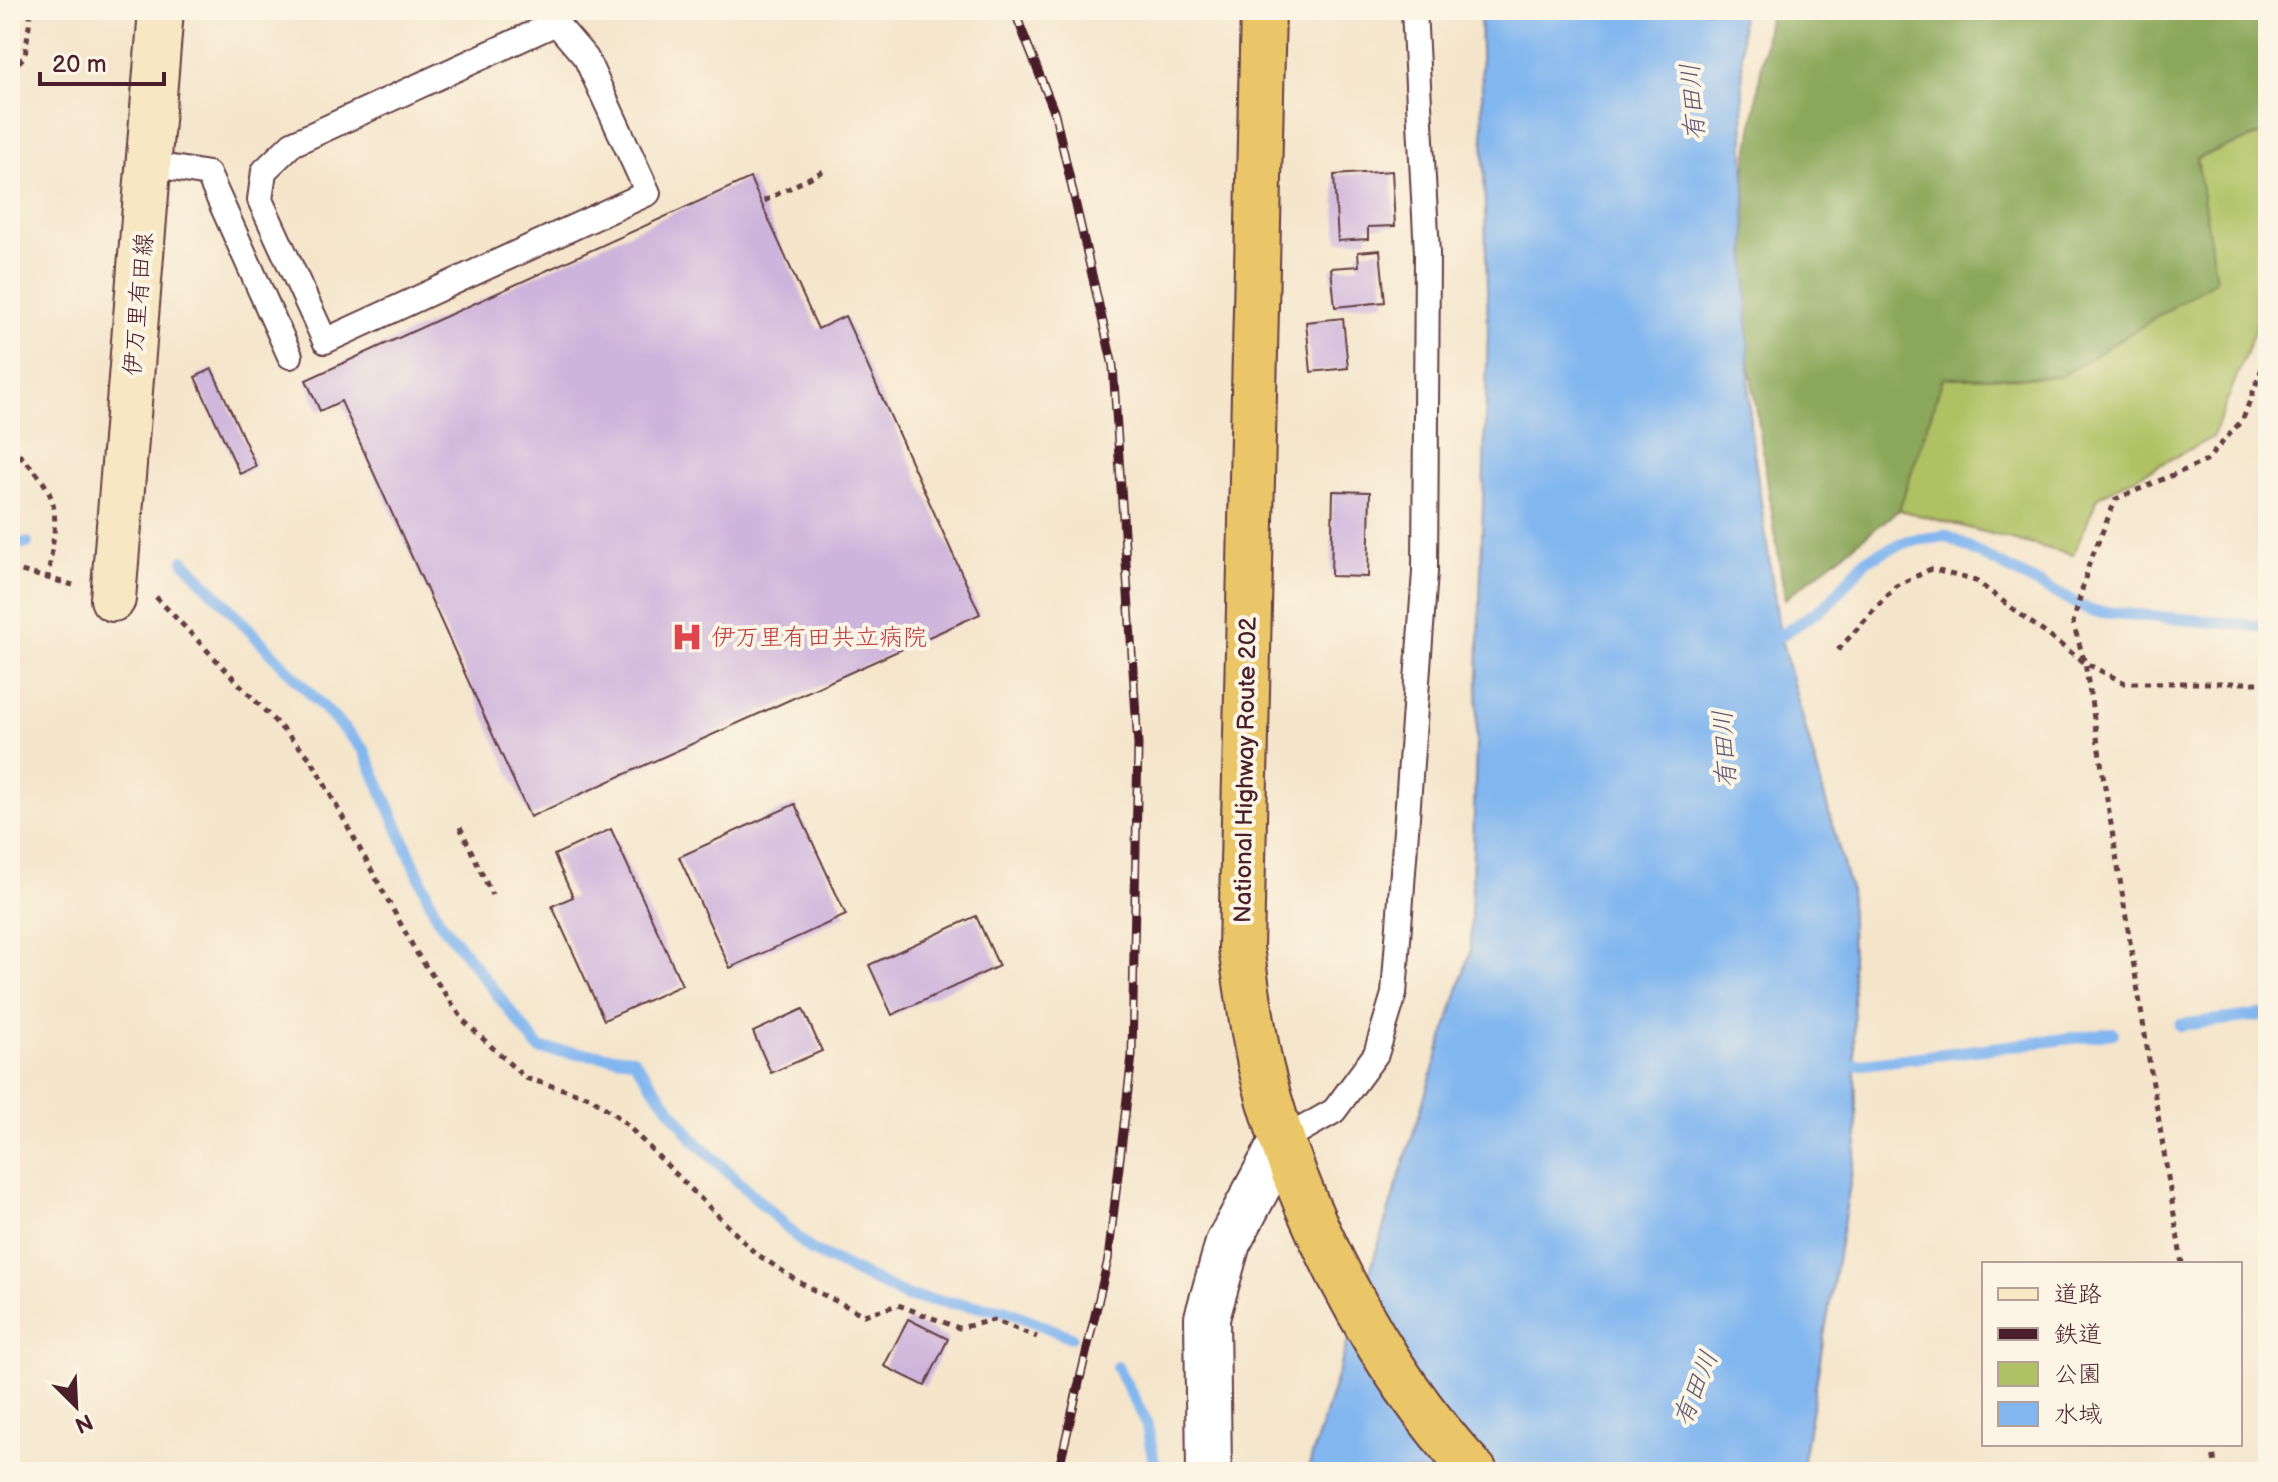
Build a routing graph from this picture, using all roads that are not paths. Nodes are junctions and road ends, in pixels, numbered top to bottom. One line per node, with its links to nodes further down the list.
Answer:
1 (161, 10): 5 (main road, 伊万里有田線)
2 (1263, 10): 8 (highway, National Highway Route 202)
3 (1414, 10): 8 (lane)
4 (553, 17): 4 (lane)
5 (150, 164): 6 (lane); 7 (main road, 伊万里有田線)
6 (290, 356)
7 (113, 599)
8 (1283, 1140): 9 (street); 10 (highway, National Highway Route 202)
9 (1209, 1472)
10 (1475, 1472)

